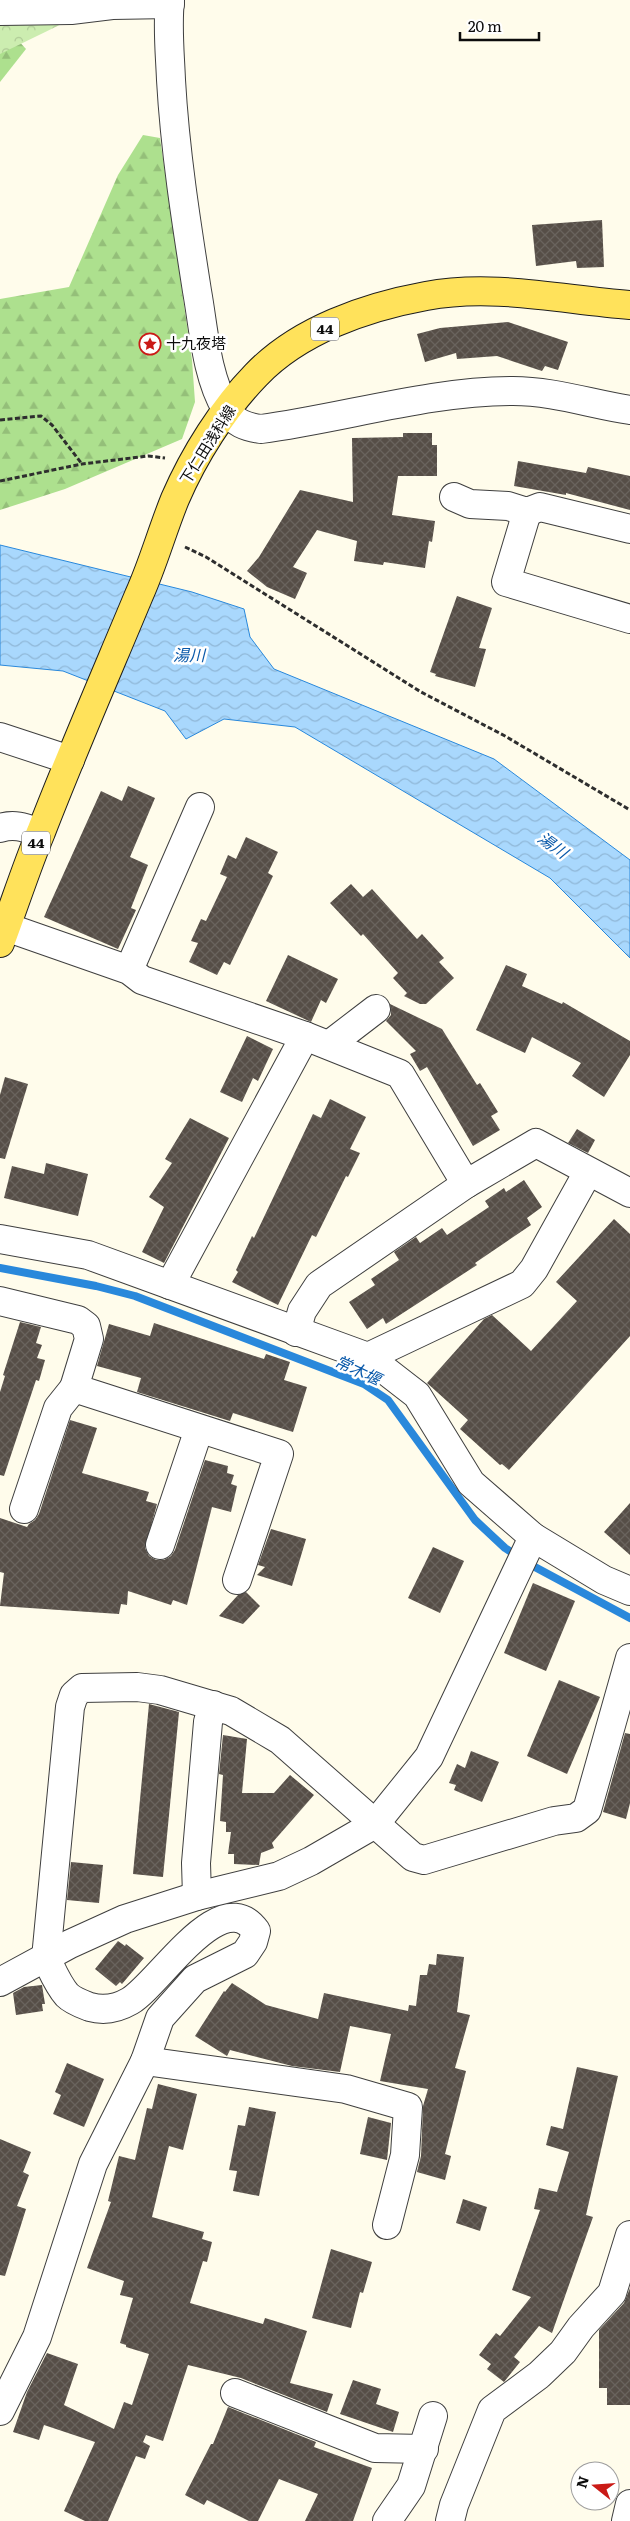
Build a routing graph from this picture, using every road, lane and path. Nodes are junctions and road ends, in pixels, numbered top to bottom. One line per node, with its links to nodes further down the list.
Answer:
1 (170, 2): 2 (street); 5 (street)
2 (0, 11)
3 (630, 305): 5 (main road, 下仁田浅科線 / 44)
4 (630, 410): 5 (street)
5 (227, 411): 8 (main road, 下仁田浅科線 / 44)
6 (0, 420): 7 (path)
7 (82, 464): 8 (path); 9 (path)
8 (188, 471): 13 (main road, 下仁田浅科線 / 44)
9 (0, 481)
10 (454, 497): 11 (street)
11 (527, 512): 12 (street); 14 (street)
12 (630, 529)
13 (162, 535): 16 (main road, 下仁田浅科線 / 44); 18 (path)
14 (630, 619)
15 (0, 737): 16 (street)
16 (73, 753): 20 (main road, 下仁田浅科線 / 44)
17 (200, 807): 22 (street)
18 (630, 810)
19 (0, 828): 20 (street)
20 (40, 833): 21 (main road, 下仁田浅科線 / 44)
21 (3, 935): 22 (street)
22 (129, 970): 24 (street)
23 (376, 1009): 24 (street)
24 (317, 1040): 26 (street); 29 (street)
25 (588, 1172): 26 (street); 27 (street); 32 (street)
26 (466, 1184): 31 (street)
27 (630, 1193)
28 (0, 1239): 29 (street)
29 (170, 1285): 31 (street)
30 (0, 1301): 33 (street)
31 (296, 1332): 32 (street)
32 (368, 1357): 36 (street)
33 (74, 1388): 34 (street); 35 (street)
34 (199, 1429): 37 (street); 38 (street)
35 (24, 1509)
36 (530, 1544): 39 (street); 42 (street)
37 (160, 1545)
38 (237, 1580)
39 (630, 1591)
40 (630, 1658): 42 (street)
41 (212, 1705): 42 (street); 43 (street); 44 (street)
42 (375, 1824): 43 (street)
43 (197, 1896): 44 (street)
44 (46, 1958): 45 (street); 46 (street)
45 (0, 1982)
46 (145, 2061): 47 (street); 50 (street)
47 (387, 2225)
48 (630, 2234): 55 (street)
49 (235, 2393): 52 (street)
50 (0, 2411)
51 (433, 2416): 52 (street)
52 (424, 2448): 54 (street)
53 (630, 2504): 56 (street)
54 (386, 2521)
55 (450, 2521)
56 (626, 2521)

